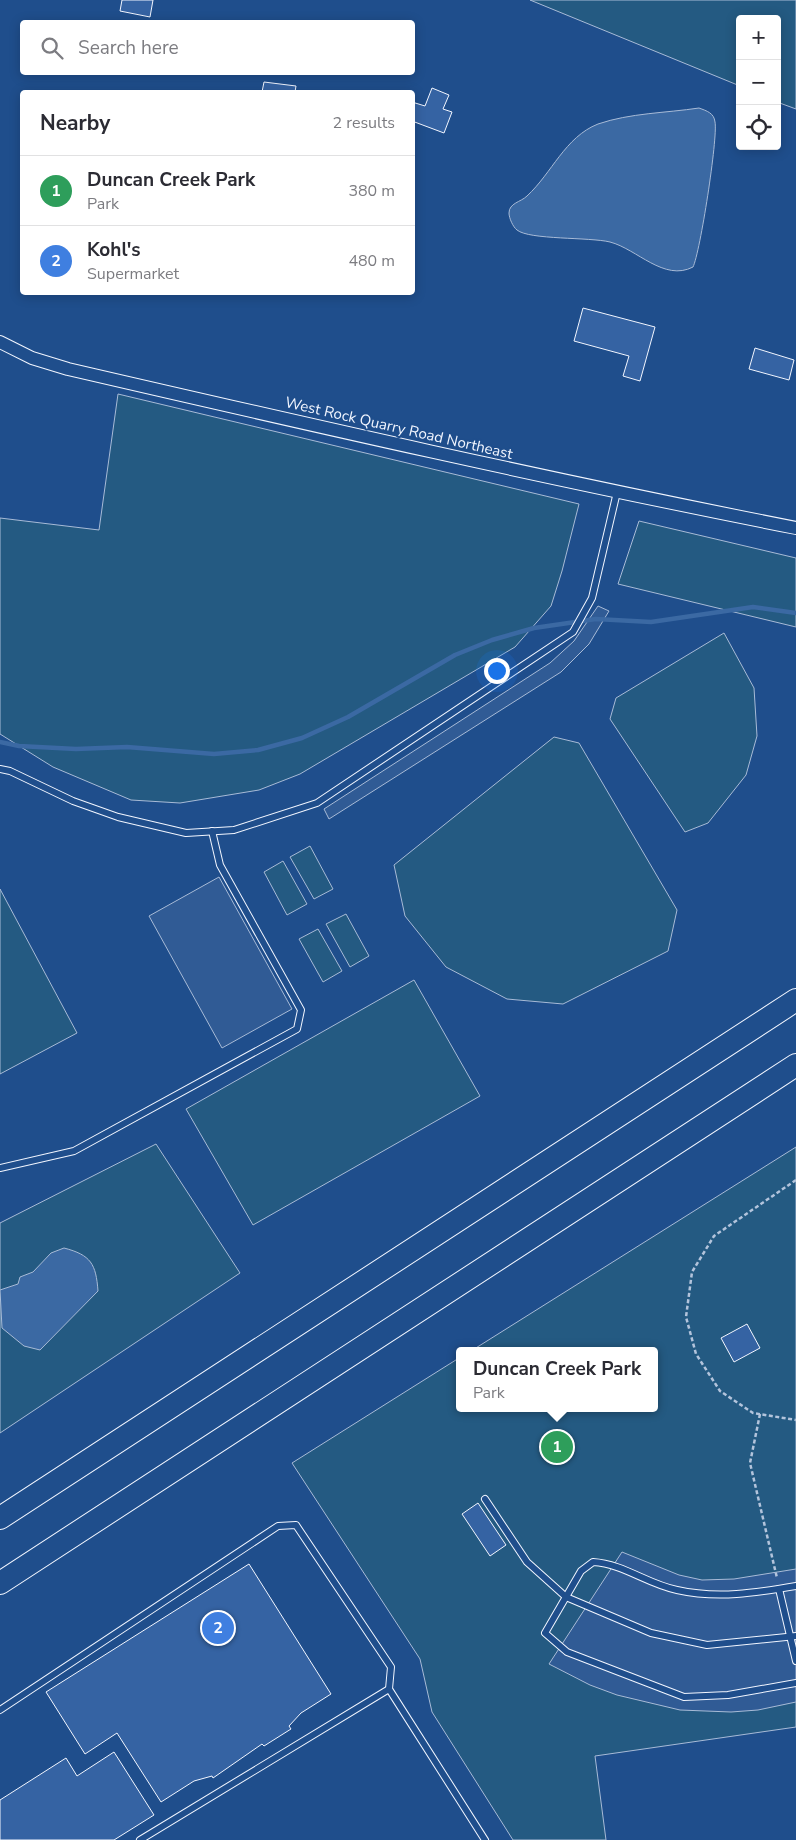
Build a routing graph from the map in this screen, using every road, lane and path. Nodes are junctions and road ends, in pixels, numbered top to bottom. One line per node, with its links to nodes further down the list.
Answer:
1 (0, 342): 2 (street, West Rock Quarry Road Northeast)
2 (617, 492): 3 (street, West Rock Quarry Road Northeast); 5 (lane)
3 (796, 528)
4 (0, 769): 5 (lane)
5 (212, 831): 8 (lane)
6 (796, 1000): 13 (highway)
7 (796, 1065): 15 (highway)
8 (0, 1168)
9 (796, 1180): 10 (path)
10 (760, 1414): 11 (path); 14 (path)
11 (796, 1420)
12 (484, 1499): 18 (lane)
13 (0, 1518)
14 (777, 1578)
15 (0, 1583)
16 (796, 1586): 17 (lane)
17 (779, 1589): 18 (lane); 19 (lane)
18 (566, 1597): 19 (lane); 21 (lane)
19 (794, 1636): 20 (lane)
20 (796, 1661)
21 (796, 1683)
22 (389, 1689): 23 (lane); 24 (lane); 25 (lane)
23 (0, 1710)
24 (140, 1840)
25 (485, 1840)

